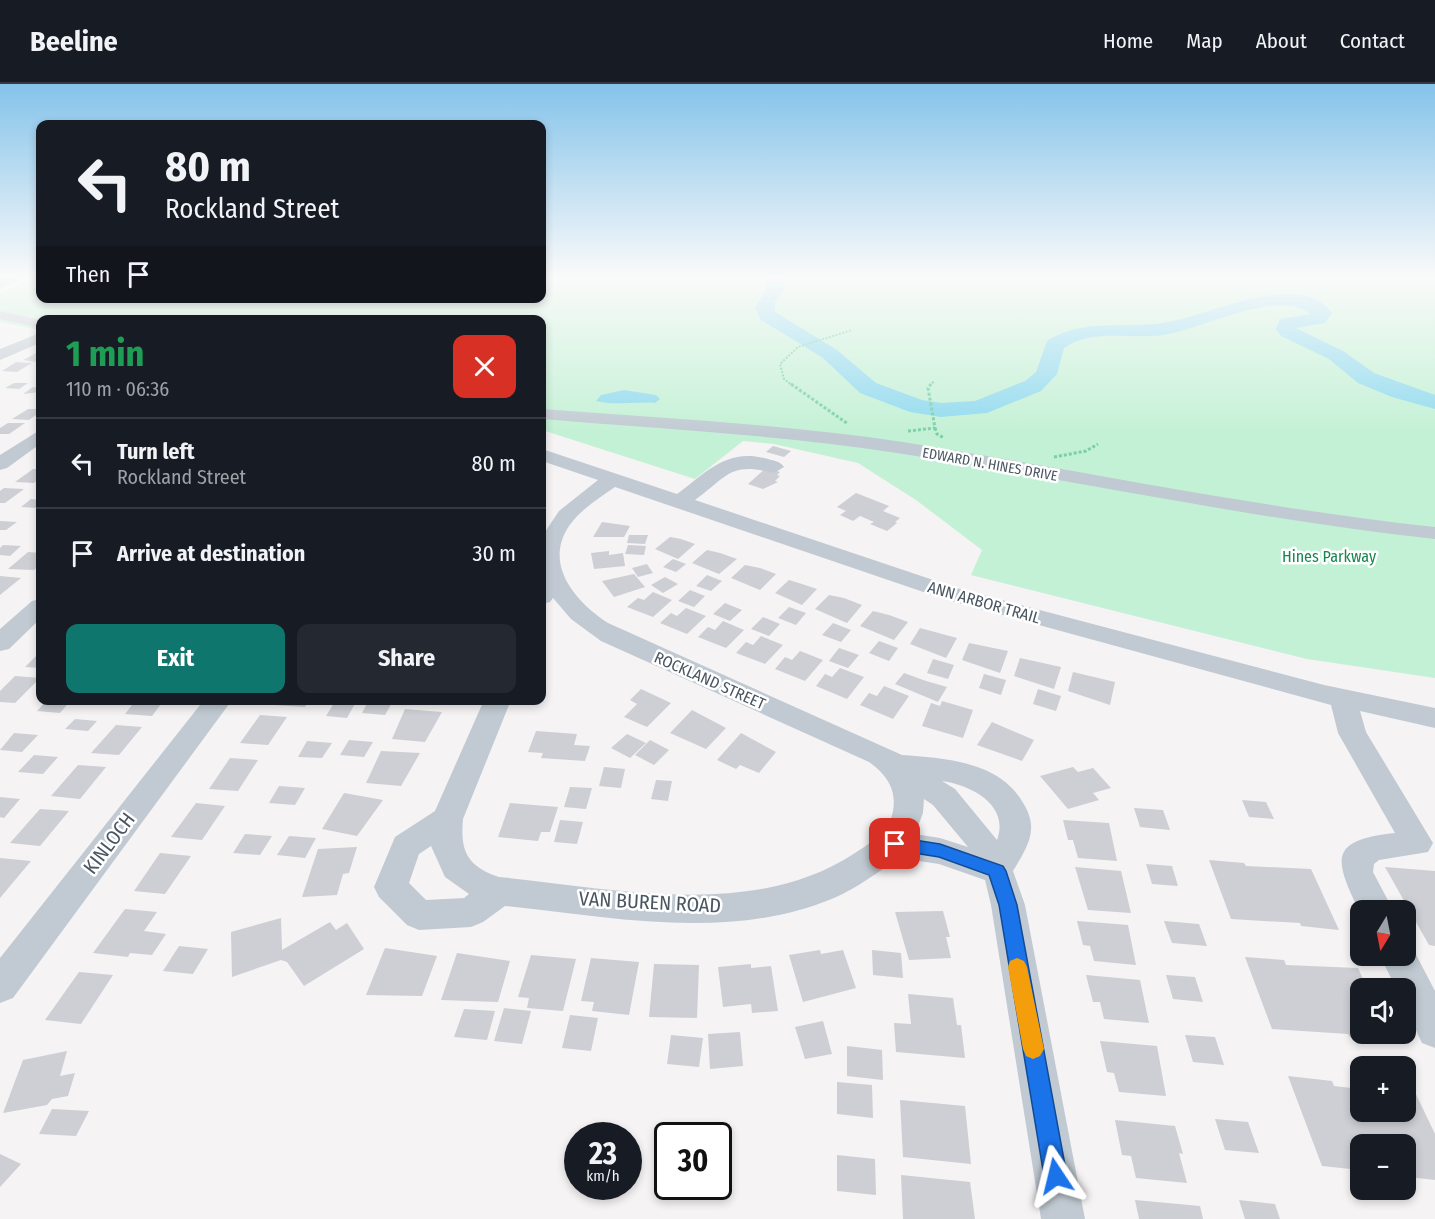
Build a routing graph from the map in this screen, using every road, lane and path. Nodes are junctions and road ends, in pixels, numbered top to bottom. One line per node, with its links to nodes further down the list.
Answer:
1 (4, 329): 3 (street)
2 (852, 330): 8 (path)
3 (36, 336)
4 (36, 339): 5 (street)
5 (0, 355)
6 (934, 381): 9 (path)
7 (546, 414): 16 (street, EDWARD N. HINES DRIVE)
8 (850, 426)
9 (898, 431)
10 (36, 439): 12 (street)
11 (546, 456): 14 (street, ANN ARBOR TRAIL)
12 (0, 464)
13 (774, 467): 15 (street)
14 (614, 479): 15 (street, ANN ARBOR TRAIL); 17 (street)
15 (681, 502): 21 (street, ANN ARBOR TRAIL)
16 (1435, 533)
17 (549, 566): 18 (street); 25 (street, ROCKLAND STREET)
18 (546, 584)
19 (36, 610): 20 (street)
20 (0, 642)
21 (1343, 698): 24 (street, ANN ARBOR TRAIL); 28 (street)
22 (215, 705): 33 (street, KINLOCH)
23 (496, 705): 26 (street, VAN BUREN ROAD)
24 (1435, 718)
25 (896, 766): 27 (street); 29 (street, ROCKLAND STREET); 29 (street, ROCKLAND STREET)
26 (447, 819): 30 (street, VAN BUREN ROAD); 30 (street)
27 (895, 844): 29 (street); 30 (street, VAN BUREN ROAD)
28 (1426, 844): 31 (street)
29 (997, 871): 35 (street, ROCKLAND STREET)
30 (499, 891)
31 (1371, 900)
32 (1403, 966): 34 (street)
33 (0, 986)
34 (1435, 1030)
35 (1063, 1219)

